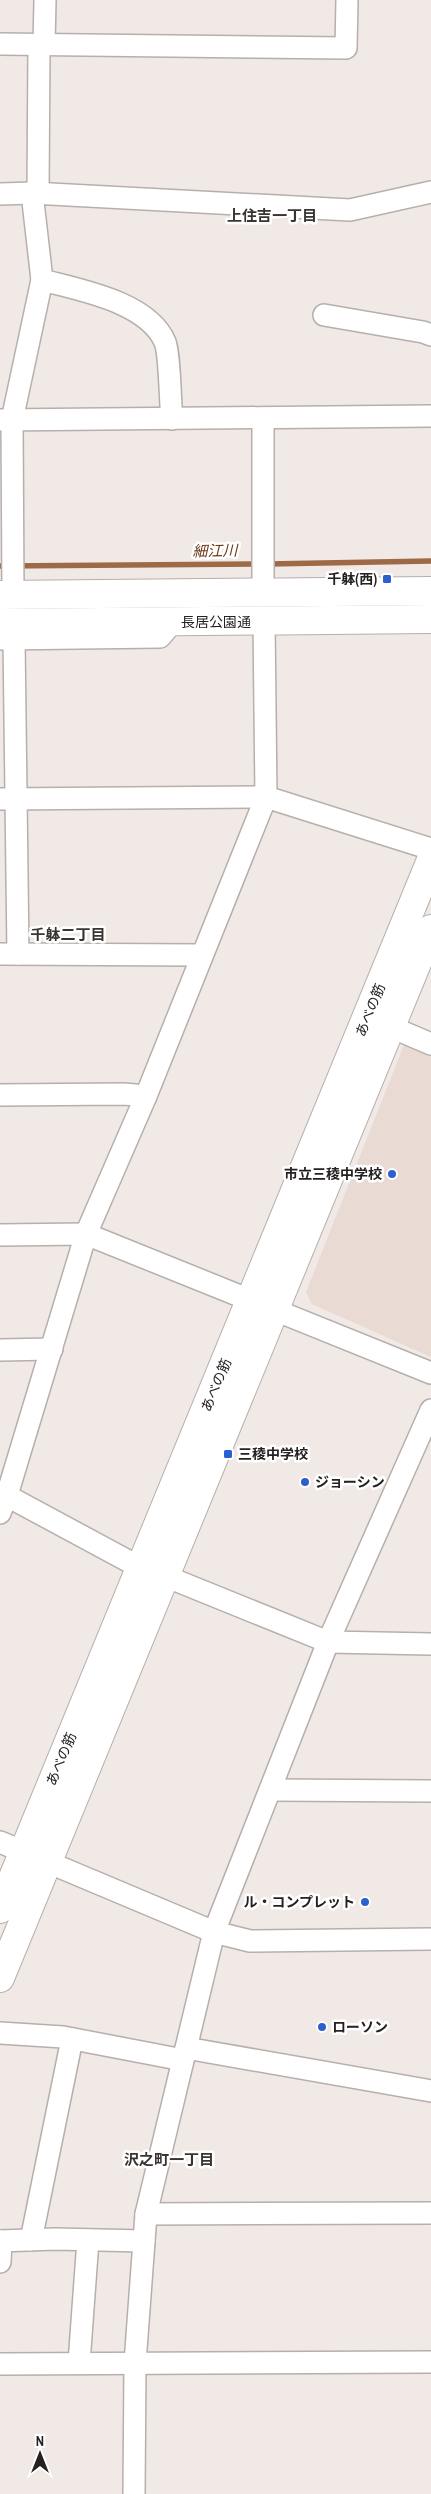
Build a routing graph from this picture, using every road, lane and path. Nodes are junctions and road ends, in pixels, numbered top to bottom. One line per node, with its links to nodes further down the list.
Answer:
1 (45, 0): 4 (street)
2 (347, 0): 4 (street)
3 (0, 44): 4 (street)
4 (42, 46): 6 (street)
5 (431, 192): 6 (street)
6 (35, 193): 7 (street); 8 (street)
7 (0, 194)
8 (42, 280): 13 (street); 14 (street)
9 (324, 314): 10 (street)
10 (431, 335)
11 (431, 416): 12 (street)
12 (263, 418): 13 (street); 15 (street)
13 (172, 419): 14 (street)
14 (6, 420): 16 (street)
15 (263, 583): 16 (main road, 長居公園通); 17 (main road, 長居公園通)
16 (9, 589)
17 (431, 591)
18 (431, 619): 19 (main road, 長居公園通)
19 (264, 622): 20 (main road, 長居公園通); 21 (street)
20 (5, 634): 22 (street)
21 (266, 797): 22 (street); 23 (street); 27 (street)
22 (8, 799): 26 (street)
23 (431, 850)
24 (431, 860): 34 (main road, あべの筋)
25 (431, 929): 28 (main road, あべの筋)
26 (9, 954): 27 (street)
27 (201, 955): 31 (street)
28 (391, 1027): 29 (street); 34 (main road, あべの筋)
29 (431, 1044)
30 (0, 1095): 31 (street)
31 (146, 1096): 32 (street)
32 (86, 1234): 33 (street); 34 (street); 36 (street)
33 (0, 1235)
34 (263, 1304): 37 (street); 40 (main road, あべの筋)
35 (0, 1350): 36 (street)
36 (52, 1350): 39 (street)
37 (431, 1373)
38 (431, 1410): 41 (street)
39 (2, 1500): 40 (street)
40 (153, 1572): 41 (street); 45 (main road, あべの筋)
41 (328, 1642): 42 (street); 43 (street)
42 (431, 1644)
43 (270, 1790): 44 (street); 47 (street)
44 (431, 1791)
45 (23, 1852): 46 (main road, あべの筋); 47 (street); 49 (main road, あべの筋)
46 (0, 1910)
47 (214, 1932): 48 (street); 52 (street)
48 (431, 1939)
49 (0, 1978)
50 (0, 2033): 51 (street)
51 (72, 2039): 52 (street); 56 (street)
52 (185, 2054): 53 (street); 55 (street)
53 (431, 2091)
54 (431, 2213): 55 (street)
55 (146, 2214): 58 (street)
56 (31, 2240): 57 (street); 59 (street)
57 (88, 2240): 58 (street); 61 (street)
58 (144, 2241): 62 (street)
59 (0, 2248)
60 (431, 2362): 62 (street)
61 (79, 2363): 62 (street); 63 (street)
62 (135, 2363): 64 (street)
63 (0, 2364)
64 (134, 2494)

